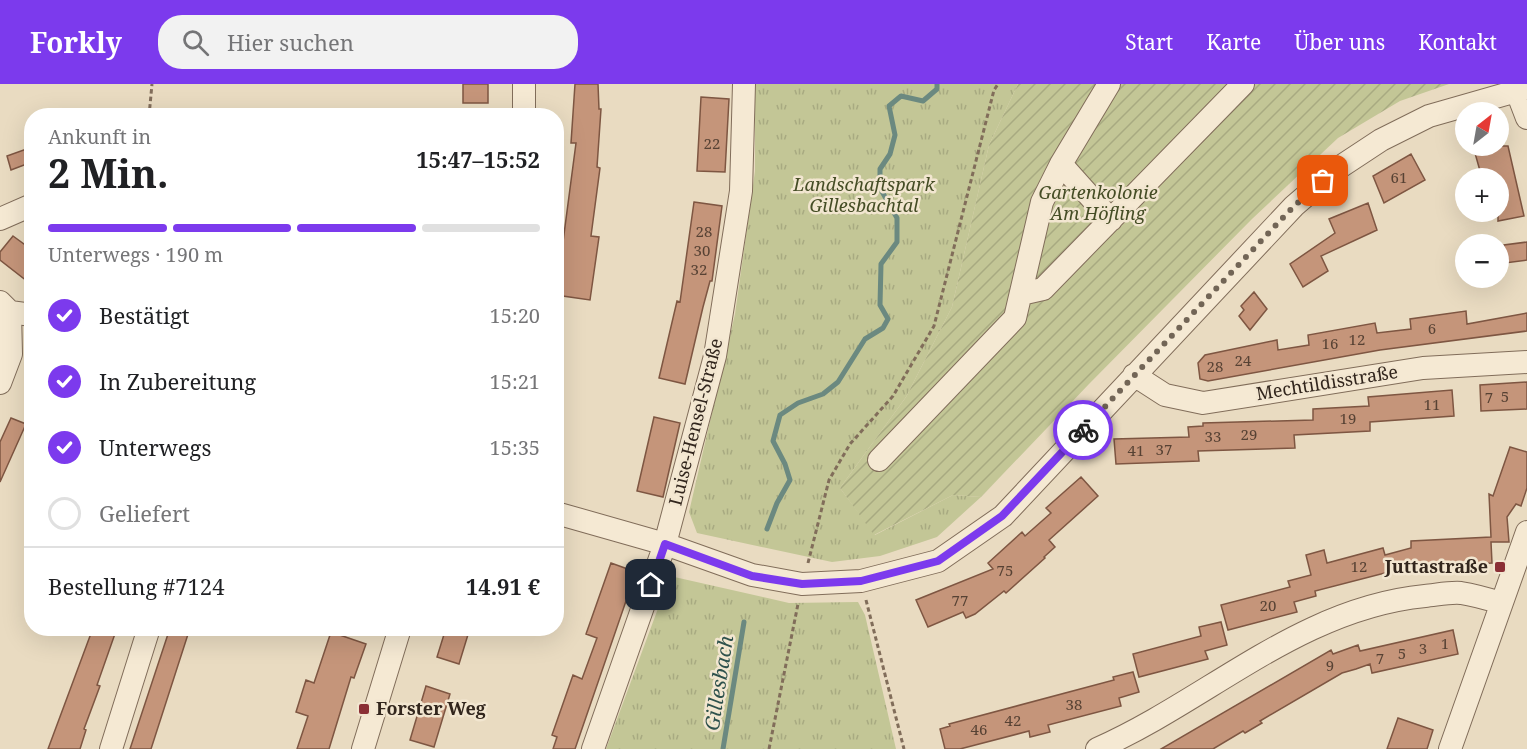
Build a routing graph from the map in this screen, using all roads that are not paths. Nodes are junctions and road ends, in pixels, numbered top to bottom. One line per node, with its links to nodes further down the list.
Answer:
1 (524, 84): 6 (street)
2 (744, 84): 21 (street, Luise-Hensel-Straße)
3 (1109, 84): 8 (street)
4 (1244, 84): 11 (street)
5 (1519, 87): 7 (street); 16 (street)
6 (524, 108)
7 (1527, 118)
8 (1061, 164): 11 (street); 12 (street)
9 (24, 208): 10 (street)
10 (0, 219)
11 (1111, 220): 12 (street)
12 (1021, 294): 18 (street)
13 (14, 310): 14 (street)
14 (14, 356): 17 (street)
15 (1527, 362): 16 (street, Mechtildisstraße)
16 (1134, 375): 21 (street)
17 (0, 383)
18 (879, 460)
19 (564, 515): 21 (street)
20 (1527, 532): 22 (street)
21 (665, 544): 28 (street, Luise-Hensel-Straße)
22 (1523, 560): 23 (street)
23 (1501, 603): 29 (street); 30 (street)
24 (146, 636): 26 (street)
25 (398, 636): 27 (street)
26 (111, 749)
27 (363, 749)
28 (593, 749)
29 (1097, 749)
30 (1450, 749)

